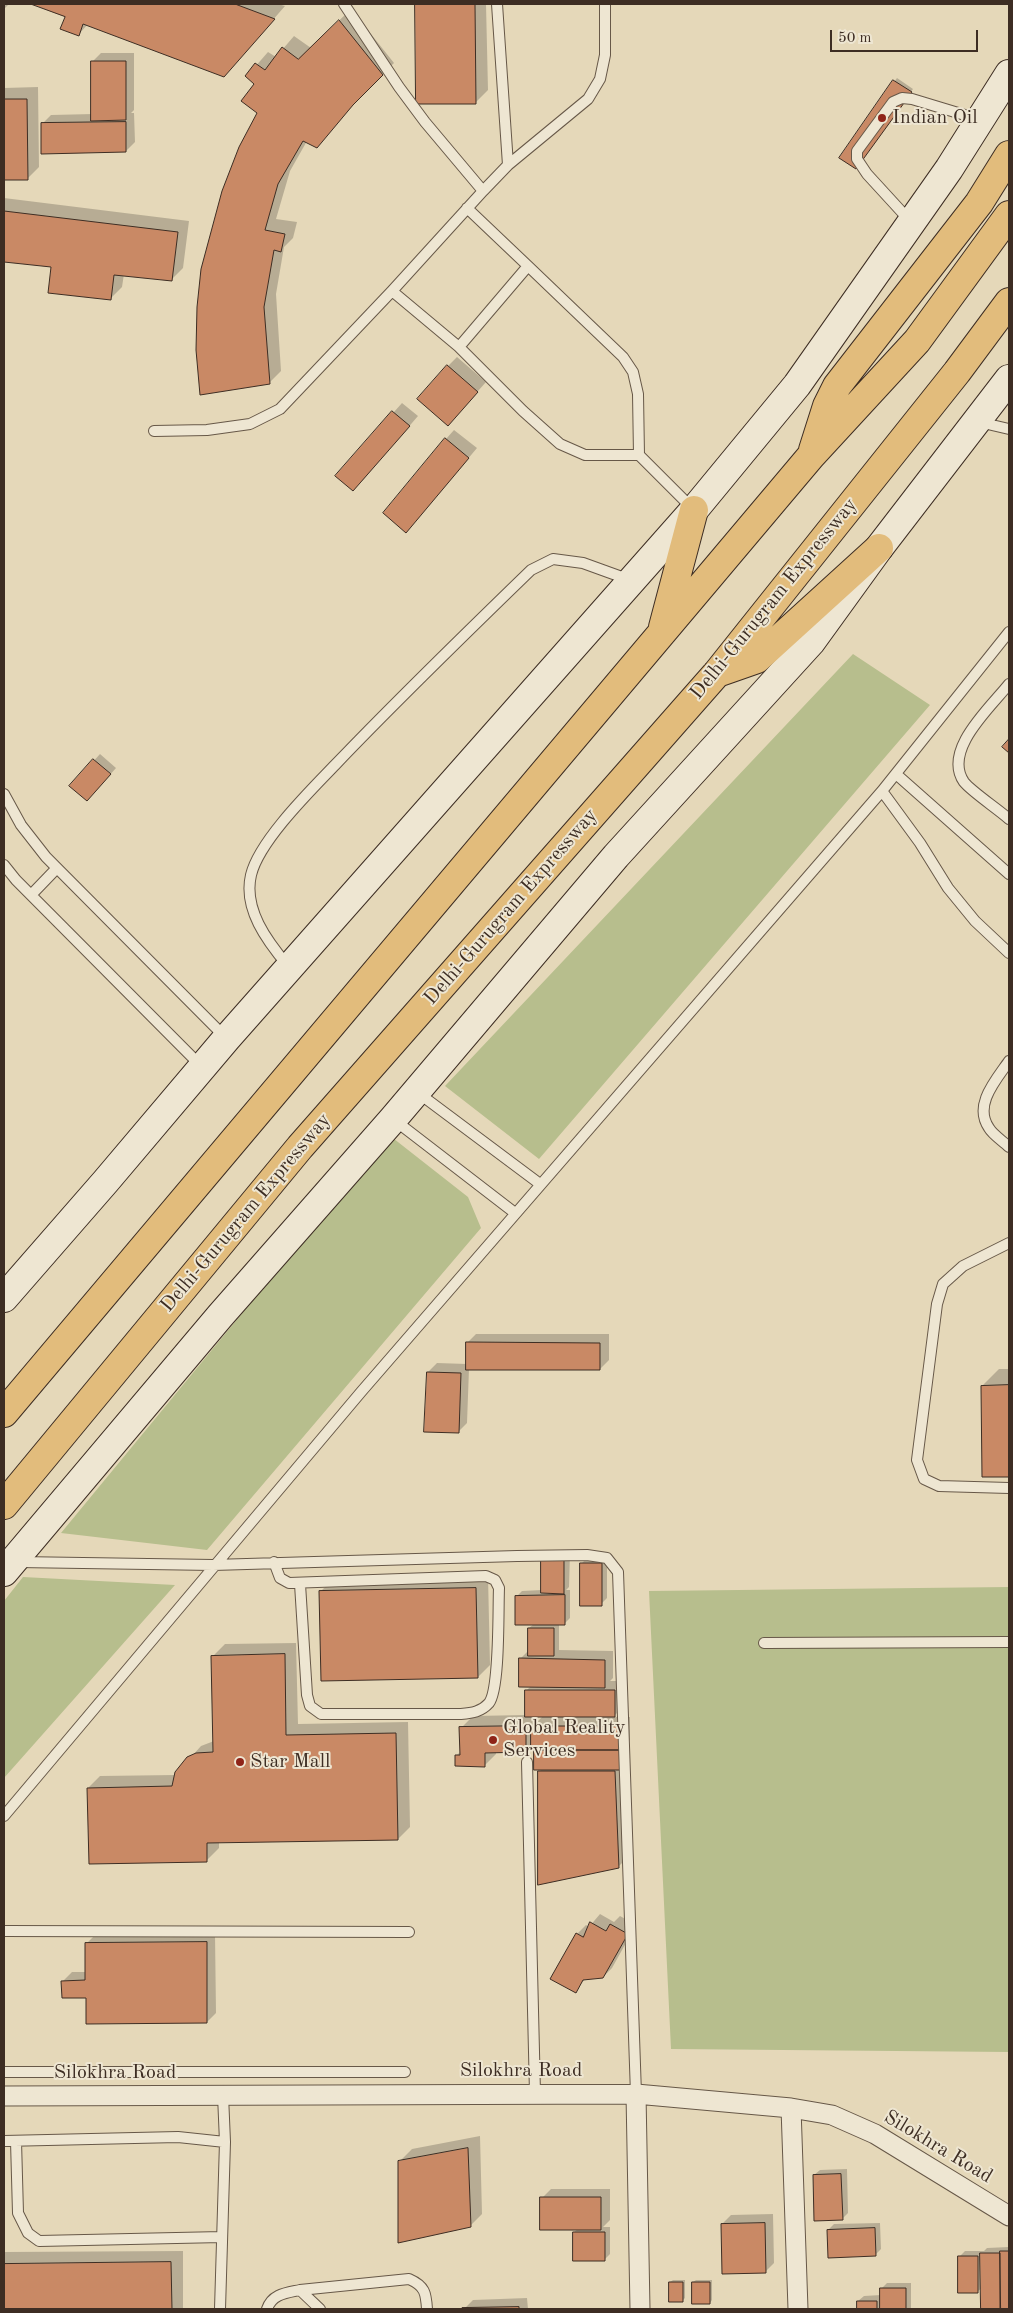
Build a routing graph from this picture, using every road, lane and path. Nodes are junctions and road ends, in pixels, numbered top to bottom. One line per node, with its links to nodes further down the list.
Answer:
1 (344, 4): 8 (lane)
2 (497, 4): 7 (lane)
3 (605, 4): 7 (lane)
4 (1009, 74): 5 (main road)
5 (980, 120): 11 (main road); 11 (lane)
6 (1009, 154): 21 (highway)
7 (508, 165): 8 (lane)
8 (483, 191): 9 (lane)
9 (467, 208): 12 (lane); 13 (lane)
10 (1009, 215): 21 (highway)
11 (911, 223): 22 (main road)
12 (528, 266): 15 (lane); 20 (lane)
13 (392, 291): 15 (lane); 19 (lane)
14 (1009, 302): 27 (highway, Delhi-Gurugram Expressway)
15 (459, 347): 20 (lane)
16 (1009, 379): 17 (main road)
17 (976, 422): 18 (lane); 23 (main road)
18 (1009, 429)
19 (154, 431)
20 (639, 454): 22 (lane)
21 (811, 456): 26 (highway)
22 (694, 510): 24 (main road); 26 (highway)
23 (879, 548): 27 (highway); 42 (main road)
24 (630, 581): 38 (main road); 38 (lane)
25 (1009, 632): 29 (lane)
26 (662, 634): 49 (highway)
27 (717, 673): 51 (highway, Delhi-Gurugram Expressway)
28 (1009, 684): 32 (lane)
29 (896, 774): 30 (lane); 35 (lane)
30 (882, 792): 37 (lane); 45 (lane)
31 (4, 794): 34 (lane)
32 (1009, 819)
33 (4, 865): 36 (lane)
34 (57, 868): 36 (lane); 39 (lane)
35 (1009, 874)
36 (31, 896): 41 (lane)
37 (1009, 953)
38 (290, 969): 39 (main road)
39 (227, 1038): 41 (main road)
40 (1009, 1061): 44 (lane)
41 (202, 1067): 48 (main road)
42 (417, 1091): 43 (main road); 45 (lane)
43 (393, 1119): 46 (lane); 54 (main road)
44 (1009, 1147)
45 (540, 1184): 46 (lane)
46 (515, 1213): 53 (lane)
47 (1009, 1243): 50 (lane)
48 (4, 1298)
49 (4, 1413)
50 (1009, 1488)
51 (4, 1505)
52 (274, 1562): 53 (lane); 55 (lane); 65 (lane)
53 (214, 1565): 54 (lane); 59 (lane)
54 (8, 1567)
55 (300, 1584): 55 (lane)
56 (1009, 1642): 57 (lane)
57 (764, 1643)
58 (527, 1762): 64 (lane)
59 (4, 1816)
60 (4, 1931): 61 (lane)
61 (409, 1932)
62 (4, 2072): 63 (lane)
63 (405, 2072)
64 (534, 2093): 65 (street, Silokhra Road); 66 (street, Silokhra Road)
65 (636, 2094): 68 (street, Silokhra Road); 79 (street)
66 (223, 2095): 67 (street, Silokhra Road); 71 (lane)
67 (4, 2096)
68 (791, 2108): 72 (street, Silokhra Road); 80 (street)
69 (4, 2141): 70 (lane)
70 (16, 2141): 71 (lane); 73 (lane)
71 (225, 2142): 73 (lane)
72 (1009, 2216)
73 (222, 2237): 75 (lane)
74 (300, 2290): 76 (lane); 77 (lane); 78 (lane)
75 (220, 2309)
76 (267, 2309)
77 (320, 2309)
78 (427, 2309)
79 (640, 2309)
80 (798, 2309)

